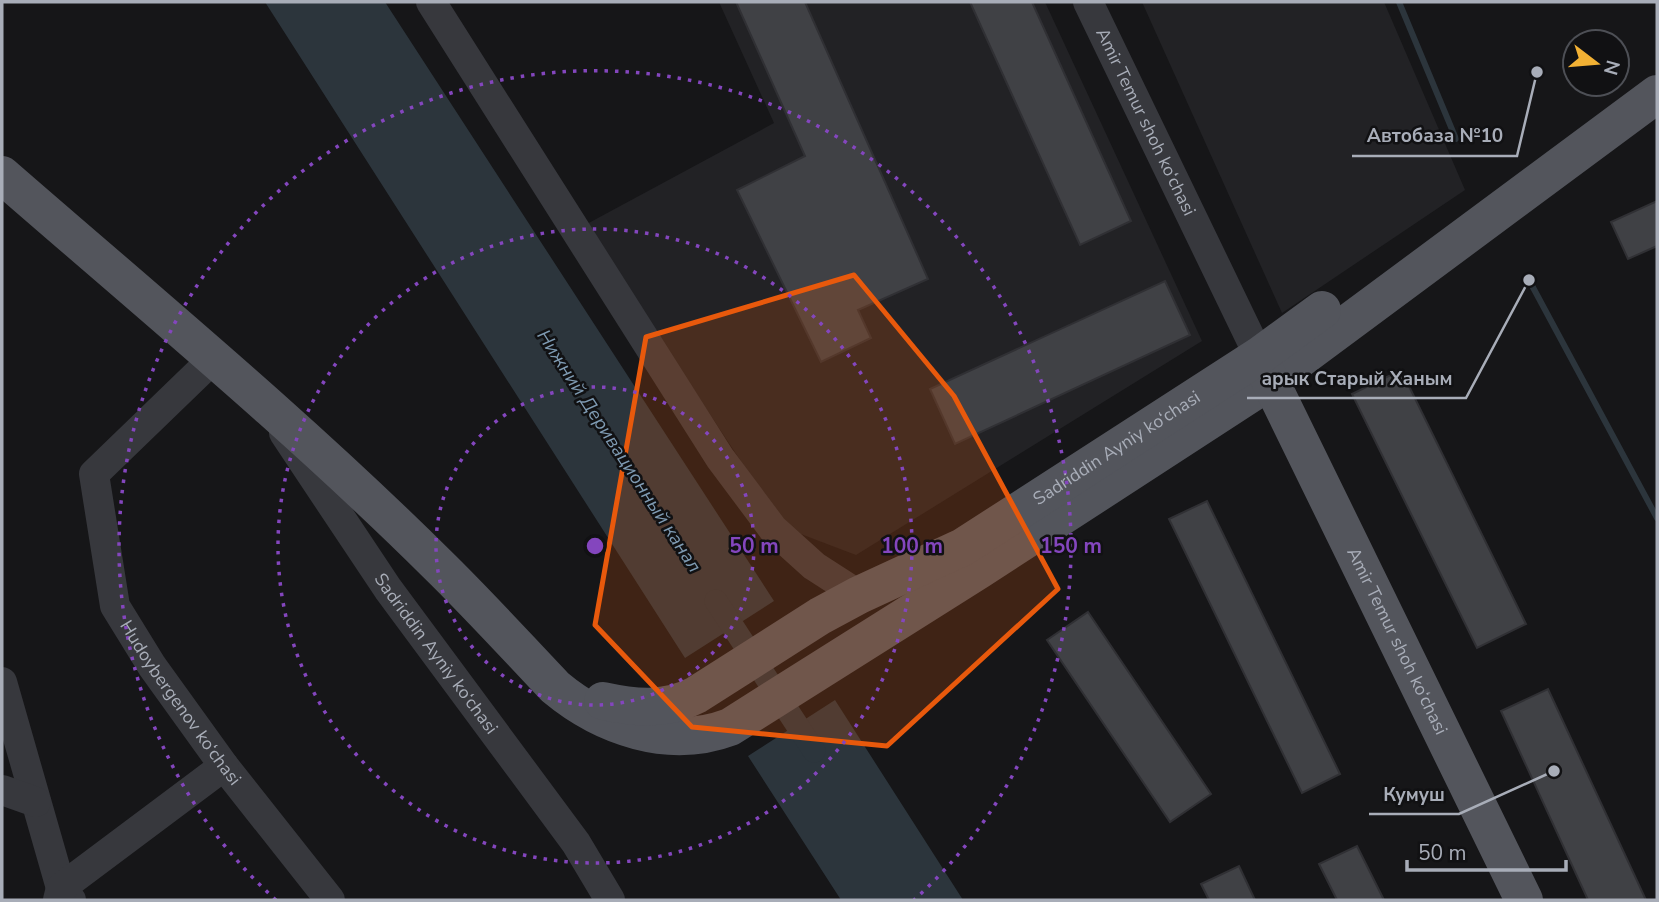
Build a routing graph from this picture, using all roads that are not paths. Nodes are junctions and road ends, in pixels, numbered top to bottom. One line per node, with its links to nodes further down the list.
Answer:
1 (431, 2): 9 (street)
2 (1088, 2): 7 (street, Amir Temur shoh ko‘chasi)
3 (1657, 66): 7 (main road, Sadriddin Ayniy ko‘chasi)
4 (1657, 94): 7 (main road, Sadriddin Ayniy ko‘chasi)
5 (2, 175): 6 (main road, Sadriddin Ayniy ko‘chasi)
6 (213, 359): 8 (main road, Sadriddin Ayniy ko‘chasi); 12 (street, Hudoybergenov ko‘chasi)
7 (1264, 369): 9 (main road, Sadriddin Ayniy ko‘chasi); 10 (main road, Sadriddin Ayniy ko‘chasi); 18 (main road, Amir Temur shoh ko‘chasi)
8 (264, 403): 10 (main road, Sadriddin Ayniy ko‘chasi); 17 (street, Sadriddin Ayniy ko‘chasi)
9 (859, 595): 10 (main road, Sadriddin Ayniy ko‘chasi)
10 (537, 667)
11 (2, 682): 14 (street)
12 (224, 766): 15 (street); 16 (street, Hudoybergenov ko‘chasi)
13 (2, 790): 14 (street)
14 (36, 802): 15 (street)
15 (63, 896)
16 (330, 900)
17 (610, 900)
18 (1524, 900)

